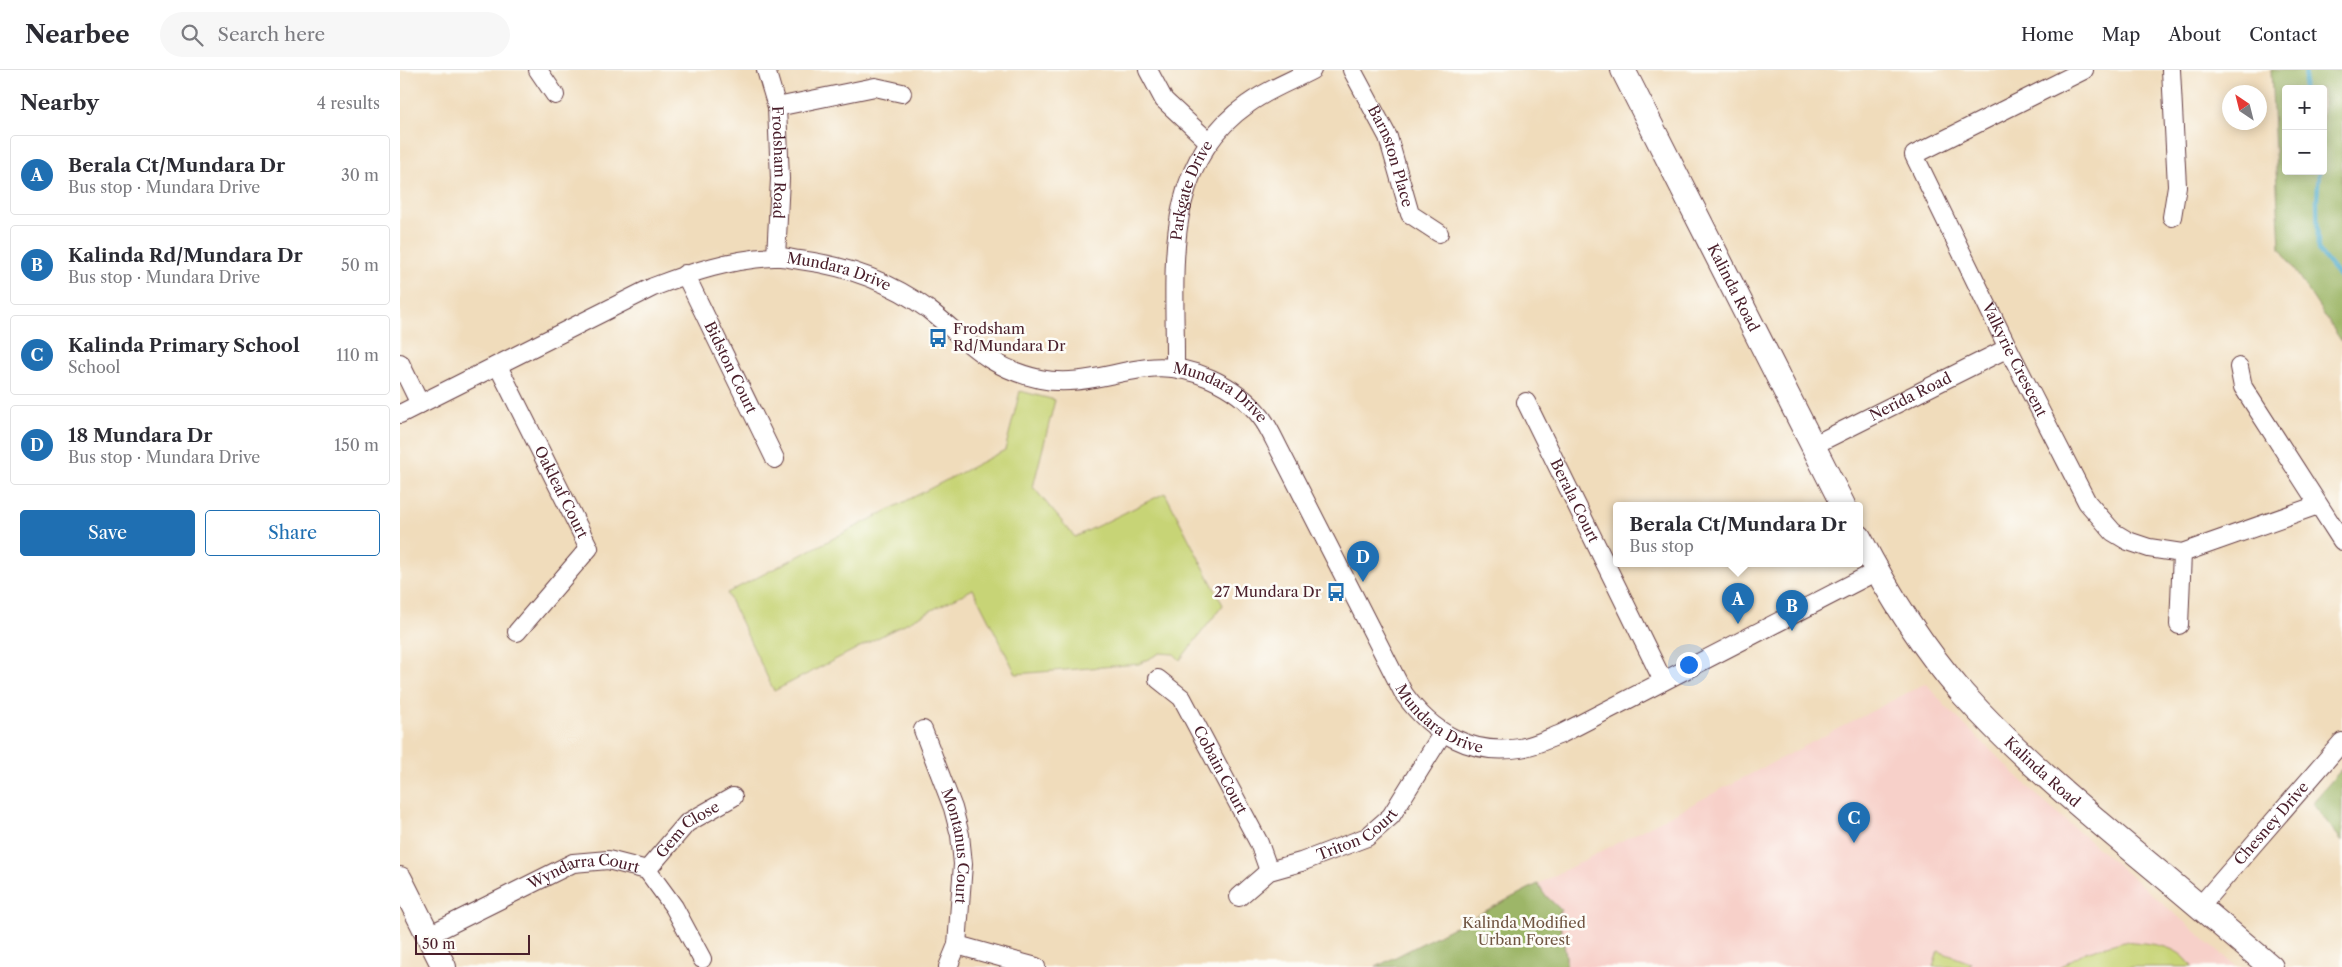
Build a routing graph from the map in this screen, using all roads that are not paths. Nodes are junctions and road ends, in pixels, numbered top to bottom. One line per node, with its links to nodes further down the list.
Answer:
1 (538, 70): 10 (street)
2 (766, 70): 11 (street, Frodsham Road)
3 (1148, 70): 12 (street)
4 (1312, 70): 12 (street, Parkgate Drive)
5 (1352, 70): 14 (street, Barnston Place)
6 (1623, 70): 25 (street, Kalinda Road)
7 (2084, 70): 17 (street, Valkyrie Crescent)
8 (2171, 70): 13 (street)
9 (902, 93): 11 (street)
10 (555, 95)
11 (777, 107): 15 (street, Frodsham Road)
12 (1208, 141): 21 (street, Parkgate Drive)
13 (2172, 218)
14 (1439, 233)
15 (776, 257): 16 (street, Mundara Drive); 21 (street, Mundara Drive)
16 (685, 274): 19 (street, Mundara Drive); 26 (street, Bidston Court)
17 (2008, 348): 25 (street, Nerida Road); 31 (street, Valkyrie Crescent)
18 (400, 363): 23 (street)
19 (498, 366): 23 (street, Mundara Drive); 34 (street, Oakleaf Court)
20 (2239, 367): 28 (street)
21 (1175, 368): 38 (street, Mundara Drive)
22 (1526, 402): 36 (street, Berala Court)
23 (420, 404): 24 (street, Mundara Drive)
24 (400, 414)
25 (1812, 446): 27 (street, Kalinda Road)
26 (775, 460)
27 (1841, 502)
28 (2318, 505): 29 (street); 31 (street)
29 (2342, 541)
30 (1863, 545): 32 (street, Kalinda Road)
31 (2182, 553): 33 (street)
32 (1877, 571): 36 (street, Mundara Drive); 45 (street, Kalinda Road)
33 (2179, 625)
34 (517, 632)
35 (1158, 678): 42 (street, Cobain Court)
36 (1662, 681): 38 (street, Mundara Drive)
37 (923, 730): 47 (street, Montanus Court)
38 (1442, 734): 42 (street, Triton Court)
39 (2342, 742): 45 (street, Chesney Drive)
40 (733, 797): 41 (street, Gem Close)
41 (647, 870): 46 (street, Wyndarra Court); 48 (street, Wyndarra Court)
42 (1269, 871): 44 (street, Triton Court)
43 (400, 879): 46 (street)
44 (1239, 897)
45 (2200, 906): 52 (street, Kalinda Road)
46 (429, 935): 49 (street)
47 (957, 945): 50 (street, Montanus Court); 51 (street)
48 (702, 959)
49 (444, 967)
50 (948, 967)
51 (1036, 967)
52 (2272, 967)

